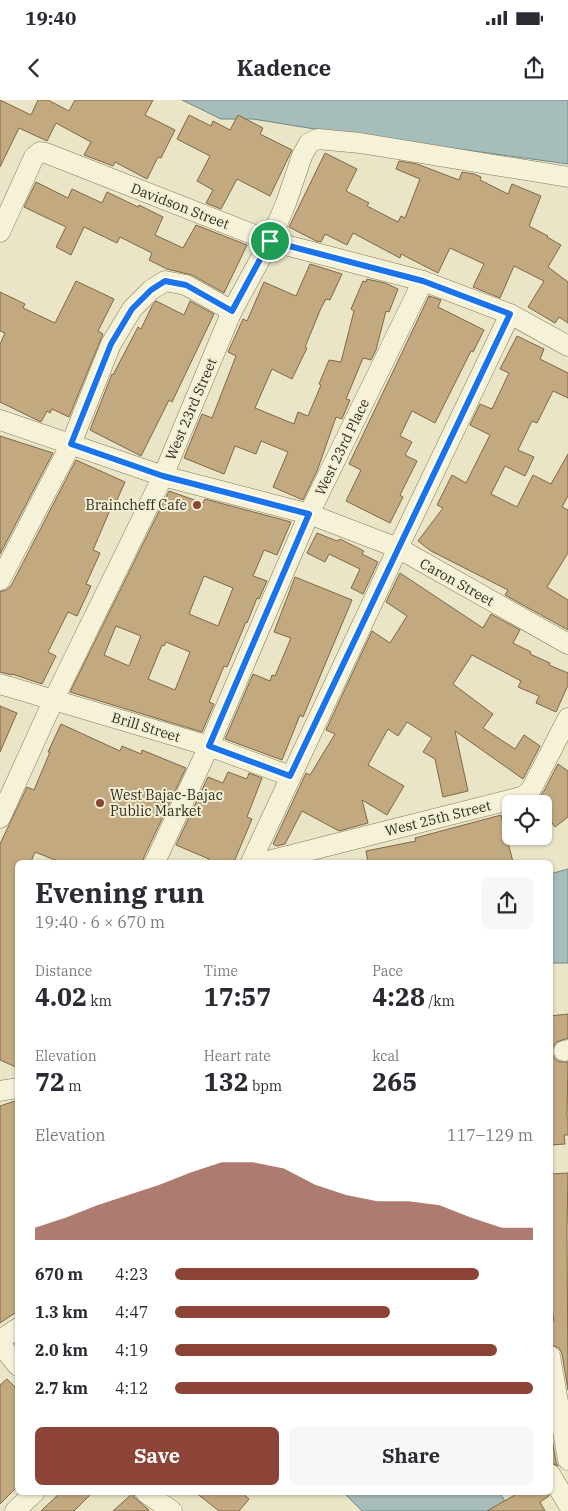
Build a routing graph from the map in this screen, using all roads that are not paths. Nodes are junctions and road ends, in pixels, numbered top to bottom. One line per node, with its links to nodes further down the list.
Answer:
1 (568, 177): 3 (street, West 23rd Street)
2 (3, 220): 3 (street, Davidson Street)
3 (270, 241): 4 (street, Davidson Street); 5 (street, West 23rd Street)
4 (423, 281): 6 (street, Davidson Street); 11 (street, West 23rd Place)
5 (232, 311): 9 (street); 10 (street, West 23rd Street)
6 (510, 314): 7 (street, Davidson Street); 12 (street)
7 (568, 346)
8 (0, 420): 9 (street, Caron Street)
9 (71, 444): 10 (street, Caron Street); 13 (street)
10 (163, 476): 11 (street, Caron Street); 16 (street, West 23rd Street)
11 (309, 514): 12 (street, Caron Street); 18 (street, West 23rd Place)
12 (398, 548): 14 (street, Caron Street); 19 (street)
13 (0, 580)
14 (568, 644)
15 (0, 684): 16 (street, Brill Street)
16 (54, 699): 18 (street, Brill Street); 20 (street, West 23rd Street)
17 (568, 718): 23 (street, West 25th Street)
18 (209, 746): 19 (street, Brill Street); 21 (street, West 23rd Place)
19 (290, 776): 22 (street)
20 (0, 818)
21 (156, 860)
22 (252, 860)
23 (272, 860)
24 (15, 1088): 25 (street)
25 (0, 1091)
26 (15, 1330): 27 (street)
27 (0, 1342): 28 (street)
28 (15, 1362)
29 (553, 1373): 30 (street)
30 (568, 1460)
31 (558, 1476): 34 (street)
32 (32, 1495): 35 (street)
33 (149, 1495): 36 (street)
34 (568, 1504)
35 (15, 1511)
36 (172, 1511)

